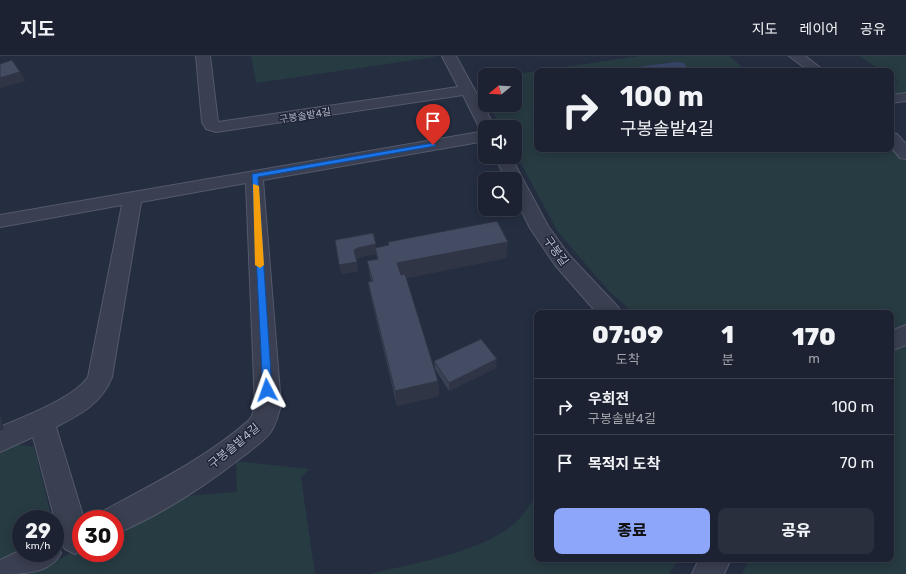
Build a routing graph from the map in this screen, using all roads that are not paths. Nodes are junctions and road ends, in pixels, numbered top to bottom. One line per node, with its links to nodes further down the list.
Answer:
1 (203, 56): 5 (street, 구봉솔밭4길)
2 (449, 56): 5 (street)
3 (796, 56): 4 (street)
4 (814, 68)
5 (467, 90): 8 (street)
6 (906, 97): 7 (street)
7 (894, 99)
8 (483, 120)
9 (478, 137): 12 (street)
10 (894, 140): 11 (street)
11 (906, 154)
12 (254, 176): 14 (street); 21 (street, 구봉솔밭4길)
13 (522, 193): 16 (street, 구봉길)
14 (133, 197): 15 (street); 19 (street)
15 (0, 222)
16 (607, 310)
17 (906, 334): 18 (street)
18 (894, 340)
19 (41, 420): 20 (street); 22 (street)
20 (0, 440)
21 (124, 515)
22 (70, 541)
23 (28, 562): 25 (street)
24 (714, 562): 26 (street)
25 (5, 574)
26 (707, 574)

